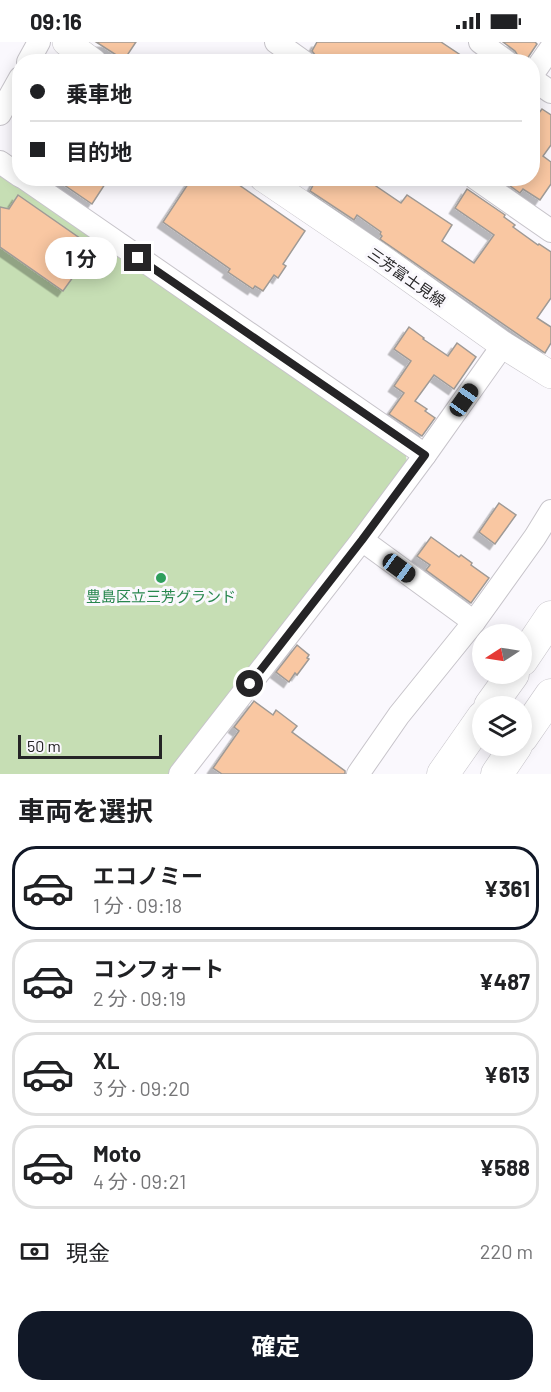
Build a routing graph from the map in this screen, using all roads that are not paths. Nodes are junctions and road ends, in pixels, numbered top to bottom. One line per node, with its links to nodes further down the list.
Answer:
1 (66, 42): 5 (main road)
2 (276, 42): 6 (street)
3 (480, 42): 7 (street)
4 (551, 48): 8 (street)
5 (82, 54)
6 (293, 54)
7 (496, 54)
8 (540, 65)
9 (12, 92): 10 (street)
10 (0, 114)
11 (36, 186): 17 (street)
12 (275, 186): 15 (main road, 三芳富士見線)
13 (486, 186): 14 (street)
14 (551, 231)
15 (503, 345): 16 (main road, 三芳富士見線); 17 (street)
16 (551, 375)
17 (425, 455): 19 (street)
18 (551, 511): 21 (street)
19 (362, 540): 21 (street); 27 (street)
20 (551, 617): 22 (highway)
21 (474, 622): 28 (street)
22 (532, 645)
23 (551, 695): 24 (highway)
24 (532, 723)
25 (472, 733): 29 (highway)
26 (509, 756): 30 (highway)
27 (180, 774)
28 (358, 774)
29 (443, 774)
30 (497, 774)

